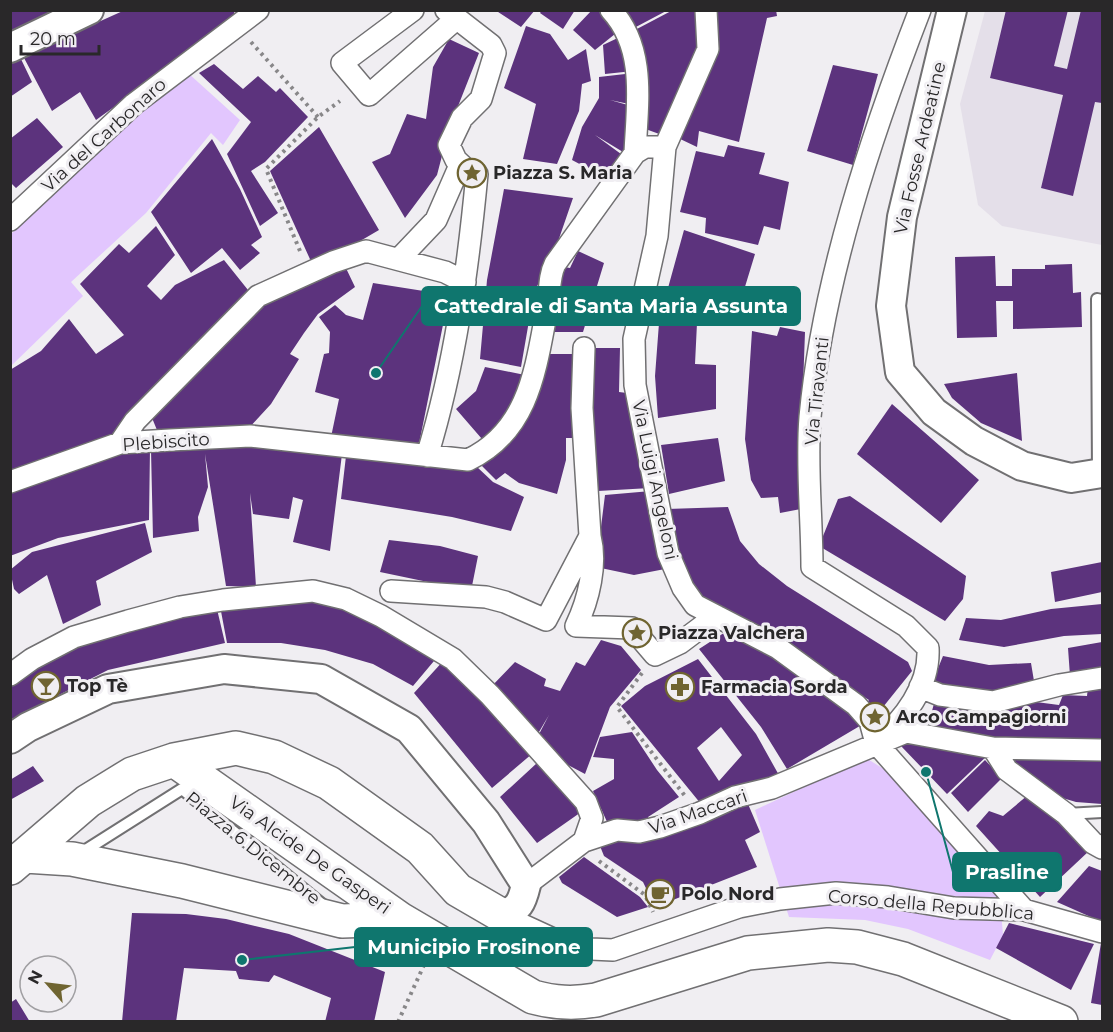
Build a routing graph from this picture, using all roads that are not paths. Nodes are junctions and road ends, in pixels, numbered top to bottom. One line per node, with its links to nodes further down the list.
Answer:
1 (89, 10): 9 (main road)
2 (258, 10): 13 (street, Via del Carbonaro)
3 (413, 10): 8 (street)
4 (611, 10): 11 (street)
5 (706, 10): 10 (street, Via Luigi Angeloni)
6 (920, 10): 27 (street, Via Tiravanti)
7 (952, 10): 20 (main road, Via Fosse Ardeatine)
8 (451, 15): 12 (street)
9 (10, 48)
10 (665, 147): 11 (street); 24 (street, Via Luigi Angeloni)
11 (635, 153): 19 (street, Plebiscito)
12 (469, 172): 14 (street); 15 (street)
13 (10, 220)
14 (399, 259): 15 (street); 18 (street)
15 (465, 282): 19 (street)
16 (1102, 300): 20 (lane)
17 (584, 348): 22 (street)
18 (120, 443): 19 (street, Plebiscito); 21 (street, Plebiscito)
19 (428, 456)
20 (1100, 474)
21 (10, 482)
22 (590, 536): 23 (street); 24 (street)
23 (391, 591)
24 (716, 616): 29 (street, Via Luigi Angeloni)
25 (10, 675): 35 (street)
26 (1102, 678): 27 (street)
27 (920, 687): 29 (street, Via Tiravanti)
28 (10, 738): 39 (main road)
29 (876, 743): 30 (street); 35 (street, Via Maccari); 40 (street, Via Luigi Angeloni)
30 (993, 748): 31 (street); 34 (street)
31 (1102, 750)
32 (174, 760): 38 (main road); 41 (main road); 42 (main road, Via Alcide De Gasperi)
33 (1102, 812): 34 (lane)
34 (1066, 814): 36 (street)
35 (584, 841): 39 (street, Via Maccari)
36 (1102, 848)
37 (72, 859): 38 (main road, Piazza 6 Dicembre); 43 (main road, Piazza 6 Dicembre); 43 (lane, Piazza 6 Dicembre)
38 (18, 862)
39 (526, 885): 41 (main road)
40 (1024, 910): 41 (street, Corso della Repubblica); 44 (street, Corso della Repubblica)
41 (501, 915)
42 (400, 919): 43 (main road, Piazza 6 Dicembre); 45 (main road, Via Alcide De Gasperi)
43 (342, 921)
44 (1102, 932)
45 (1061, 1022)

